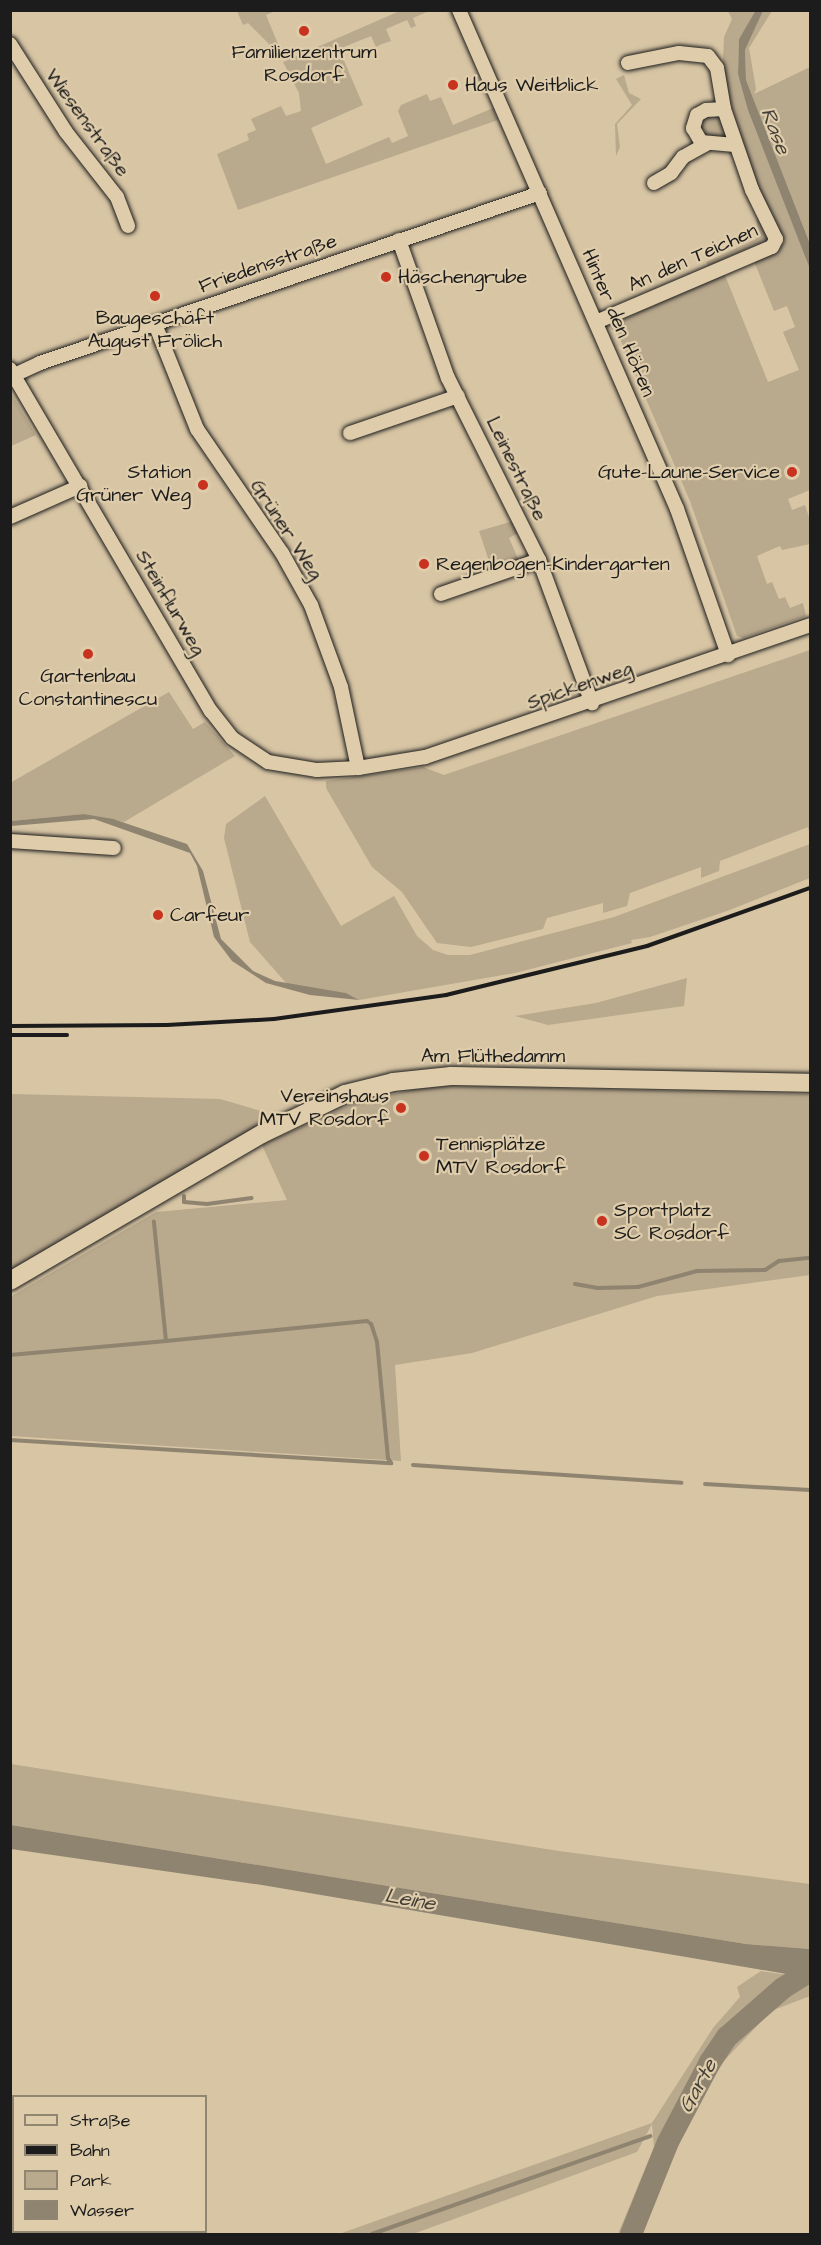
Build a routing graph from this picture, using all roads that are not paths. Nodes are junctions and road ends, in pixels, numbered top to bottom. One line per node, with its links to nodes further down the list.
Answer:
1 (459, 10): 8 (street, Hinter den Höfen)
2 (10, 44): 9 (street, Wiesenstraße)
3 (627, 63): 4 (street, An den Teichen)
4 (724, 109): 5 (street); 6 (street, An den Teichen)
5 (706, 144): 6 (street); 7 (street)
6 (735, 145): 11 (street, An den Teichen)
7 (654, 183)
8 (540, 193): 10 (street, Friedensstraße); 11 (street, Hinter den Höfen)
9 (128, 226)
10 (399, 240): 12 (street, Friedensstraße); 14 (street, Leinestraße)
11 (596, 322): 21 (street, Hinter den Höfen)
12 (155, 324): 13 (street, Friedensstraße); 23 (street, Grüner Weg)
13 (12, 374): 16 (street, Steinflurweg)
14 (458, 396): 15 (street); 18 (street, Leinestraße)
15 (350, 433)
16 (80, 486): 17 (street); 23 (street, Steinflurweg)
17 (10, 517)
18 (539, 560): 19 (street); 22 (street, Leinestraße)
19 (441, 594)
20 (810, 625): 21 (street, Spickenweg)
21 (728, 655): 22 (street, Spickenweg)
22 (592, 703): 23 (street, Spickenweg)
23 (358, 768)
24 (10, 841): 25 (street)
25 (114, 848)
26 (810, 1083): 27 (main road, Am Flüthedamm)
27 (10, 1281)

